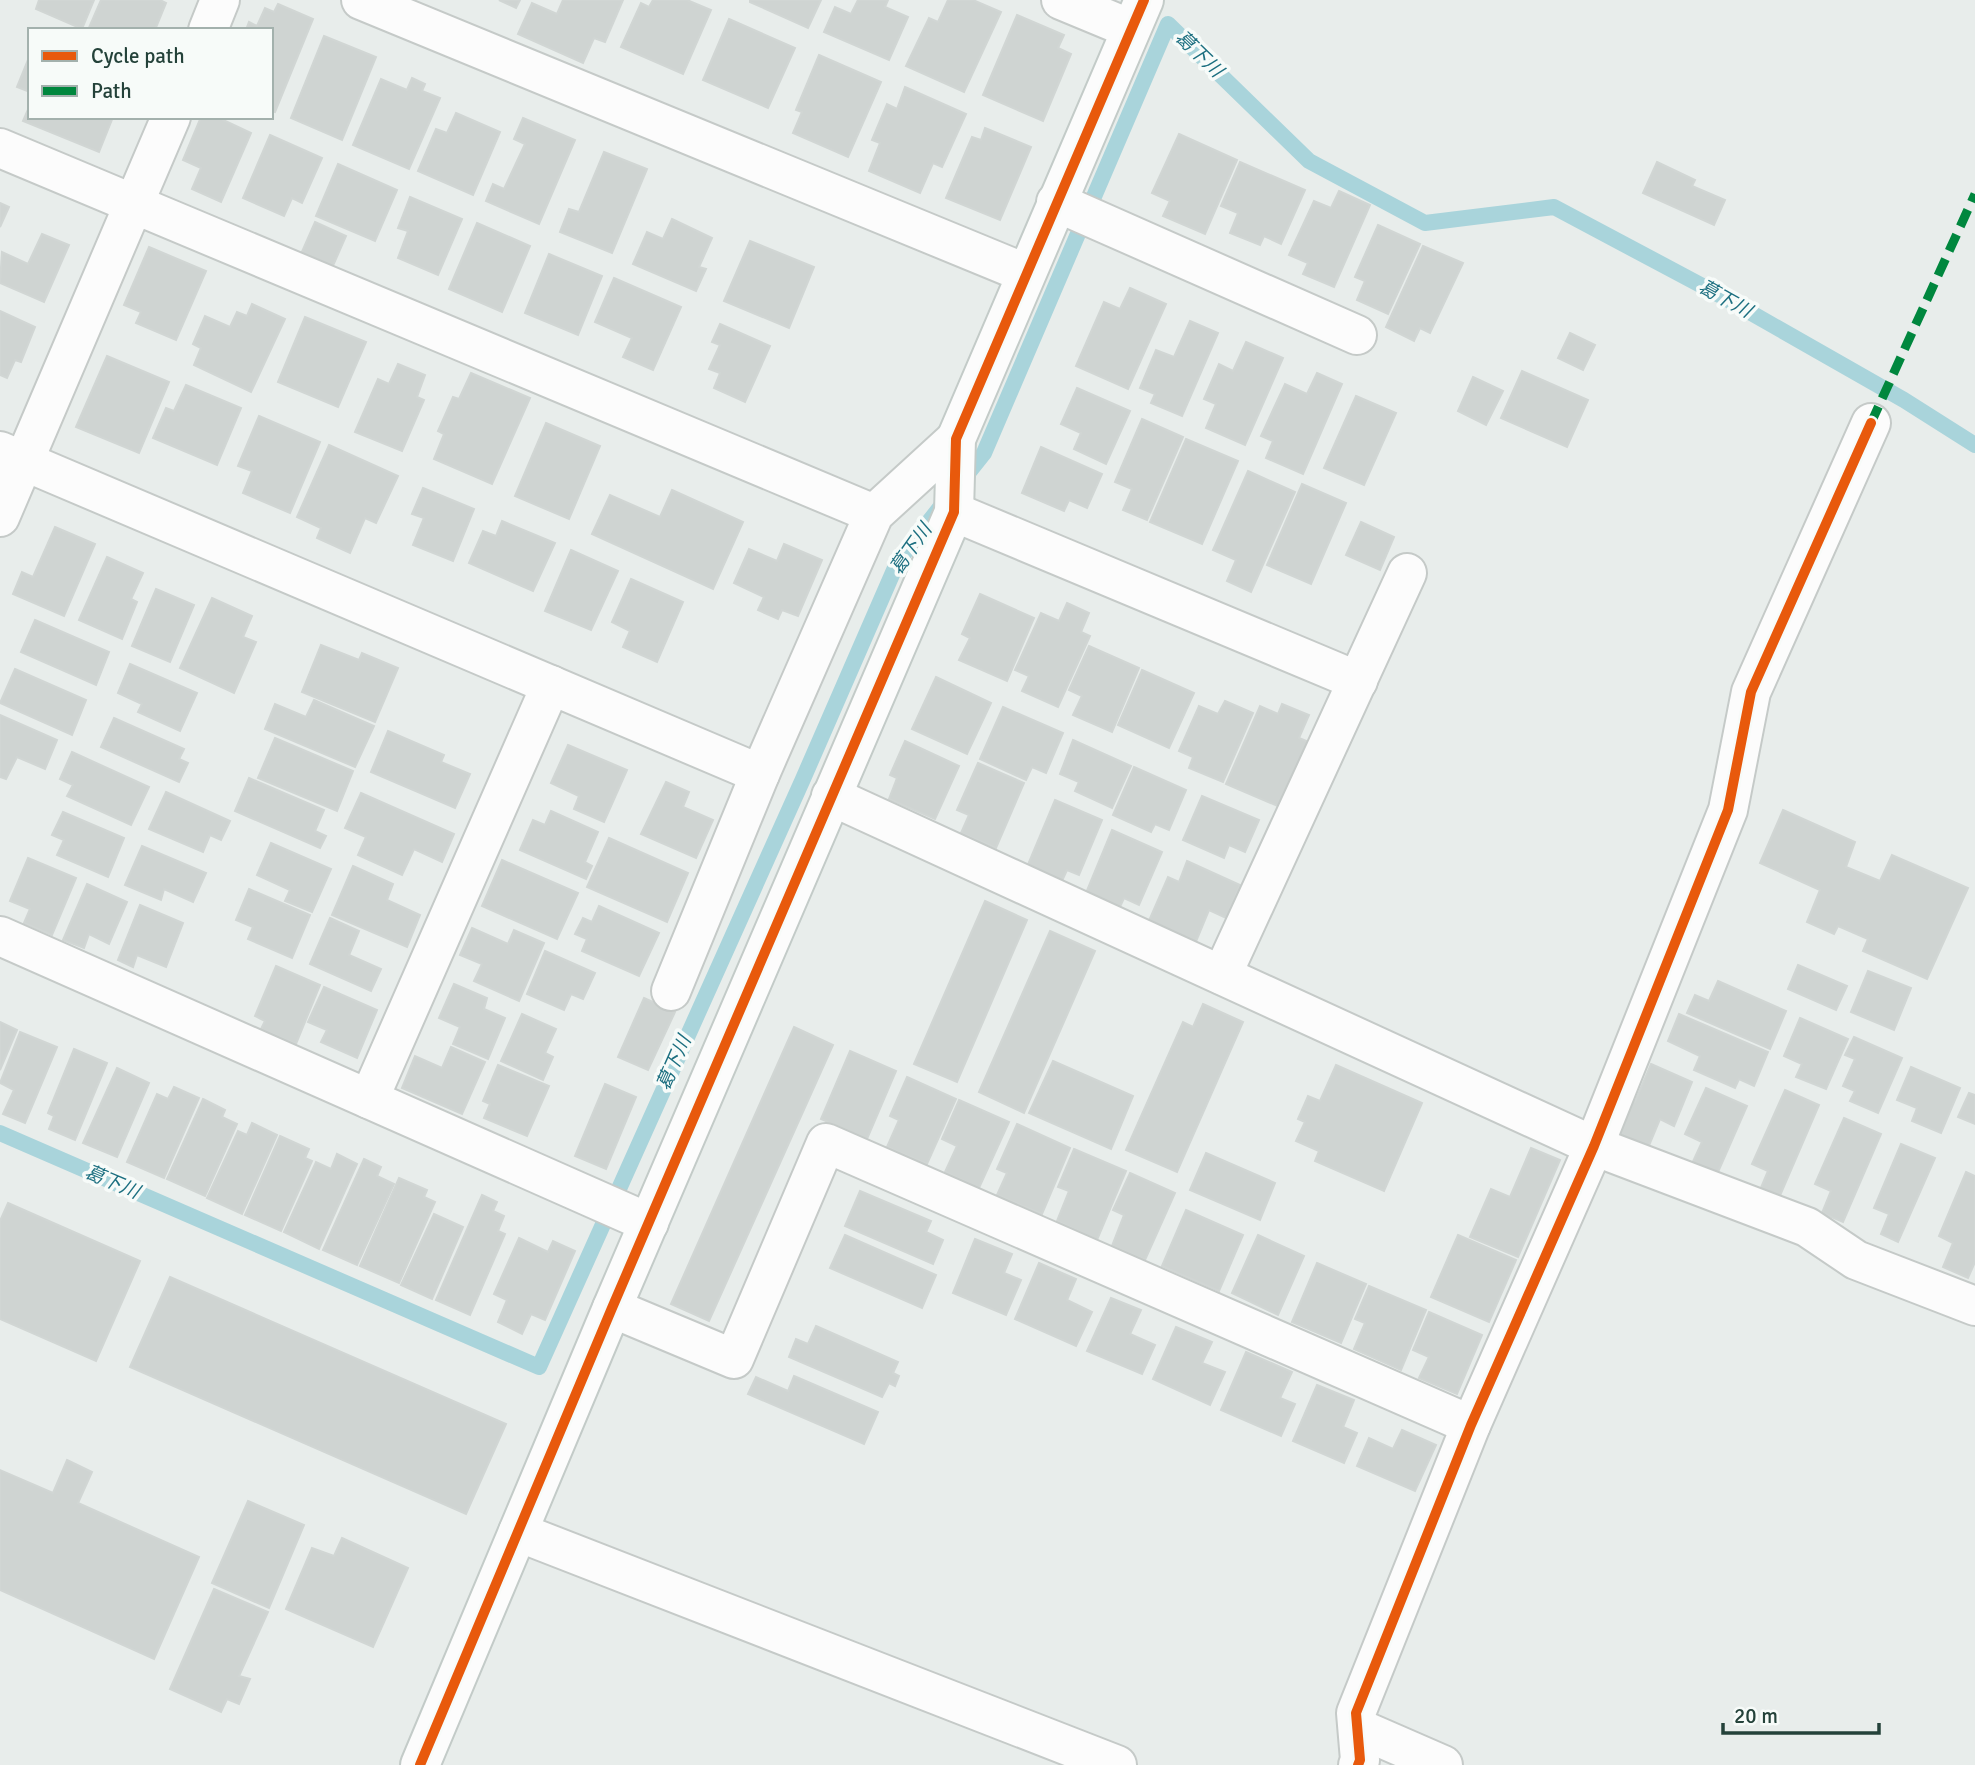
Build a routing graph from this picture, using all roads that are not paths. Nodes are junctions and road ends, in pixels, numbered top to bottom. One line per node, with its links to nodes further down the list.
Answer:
1 (220, 0): 5 (street)
2 (361, 0): 10 (street)
3 (1061, 0): 4 (street)
4 (1138, 15): 8 (street)
5 (209, 28)
6 (170, 119): 9 (street)
7 (0, 148): 9 (street)
8 (1056, 202): 10 (street); 11 (street)
9 (134, 204): 14 (street); 16 (street)
10 (1026, 273): 13 (street)
11 (1357, 335)
12 (1871, 423): 27 (street)
13 (956, 439): 15 (street); 16 (street)
14 (12, 456): 17 (street); 20 (street)
15 (954, 512): 19 (street); 22 (street)
16 (874, 514): 21 (street)
17 (0, 517)
18 (1408, 573): 19 (street)
19 (1358, 681): 24 (street)
20 (551, 685): 21 (street); 26 (street)
21 (760, 774): 25 (street)
22 (831, 796): 24 (street); 28 (street)
23 (0, 936): 26 (street)
24 (1222, 975): 27 (street)
25 (671, 991)
26 (369, 1099): 28 (street)
27 (1594, 1146): 29 (street); 31 (street)
28 (649, 1223): 30 (street)
29 (1975, 1306)
30 (612, 1308): 31 (street); 32 (street)
31 (1471, 1424): 33 (street)
32 (518, 1532): 34 (street); 35 (street)
33 (1358, 1728): 36 (street); 37 (street)
34 (420, 1765)
35 (1117, 1765)
36 (1358, 1765)
37 (1443, 1765)

